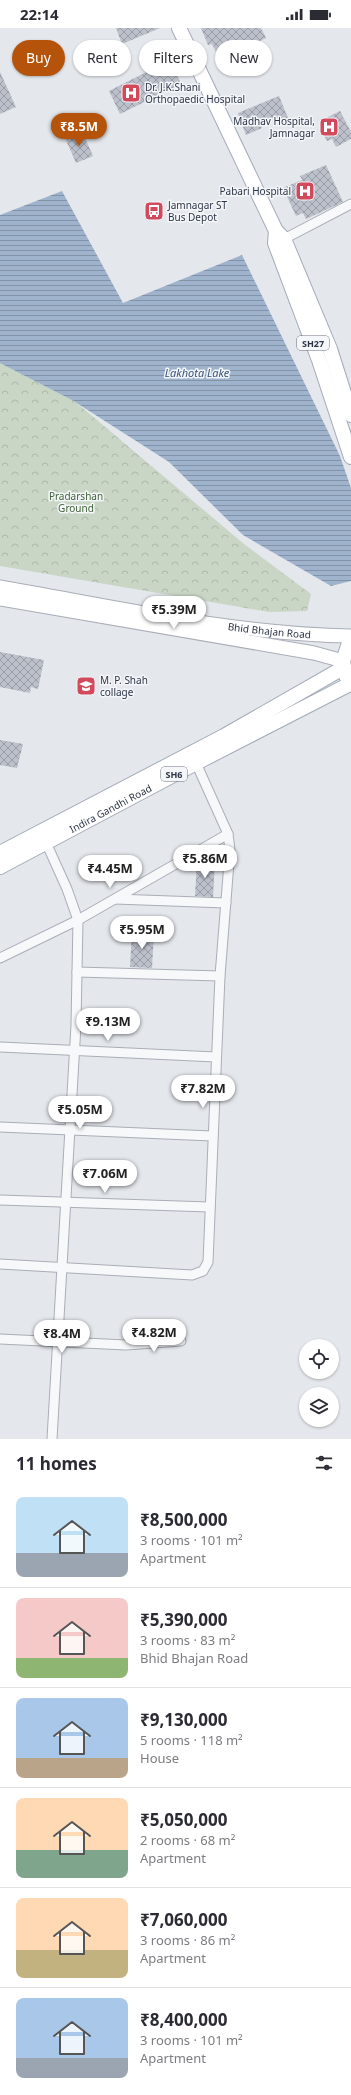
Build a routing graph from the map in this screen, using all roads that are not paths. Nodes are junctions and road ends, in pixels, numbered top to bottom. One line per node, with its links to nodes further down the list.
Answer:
1 (182, 29): 3 (main road, SH27)
2 (351, 204): 3 (street)
3 (280, 235): 4 (main road, SH27); 5 (main road, SH27)
4 (351, 415)
5 (351, 457)
6 (0, 587): 8 (main road, Bhid Bhajan Road)
7 (0, 599): 9 (main road, Bhid Bhajan Road)
8 (351, 637): 9 (main road)
9 (343, 665): 10 (main road, SH6); 13 (main road, Indira Gandhi Road / SH6)
10 (351, 685): 11 (main road, Indira Gandhi Road / SH6)
11 (196, 763): 12 (street); 13 (main road, Indira Gandhi Road / SH6)
12 (228, 834): 16 (street); 17 (street)
13 (44, 838): 14 (main road, Indira Gandhi Road / SH6); 15 (main road, Indira Gandhi Road / SH6); 18 (street)
14 (0, 853)
15 (0, 867)
16 (115, 899): 17 (street); 18 (street)
17 (226, 903): 21 (street)
18 (78, 920): 19 (street); 20 (street)
19 (0, 958)
20 (77, 972): 21 (street); 23 (street)
21 (220, 976): 24 (street)
22 (0, 1047): 23 (street)
23 (74, 1051): 24 (street); 26 (street)
24 (216, 1058): 27 (street)
25 (0, 1127): 26 (street)
26 (69, 1129): 27 (street); 29 (street)
27 (212, 1136): 30 (street)
28 (0, 1200): 29 (street)
29 (65, 1203): 30 (street); 32 (street)
30 (209, 1207): 32 (street)
31 (0, 1264): 32 (street)
32 (62, 1268): 35 (street)
33 (0, 1340): 35 (street)
34 (181, 1341): 35 (street)
35 (58, 1343): 36 (street)
36 (52, 1439)

